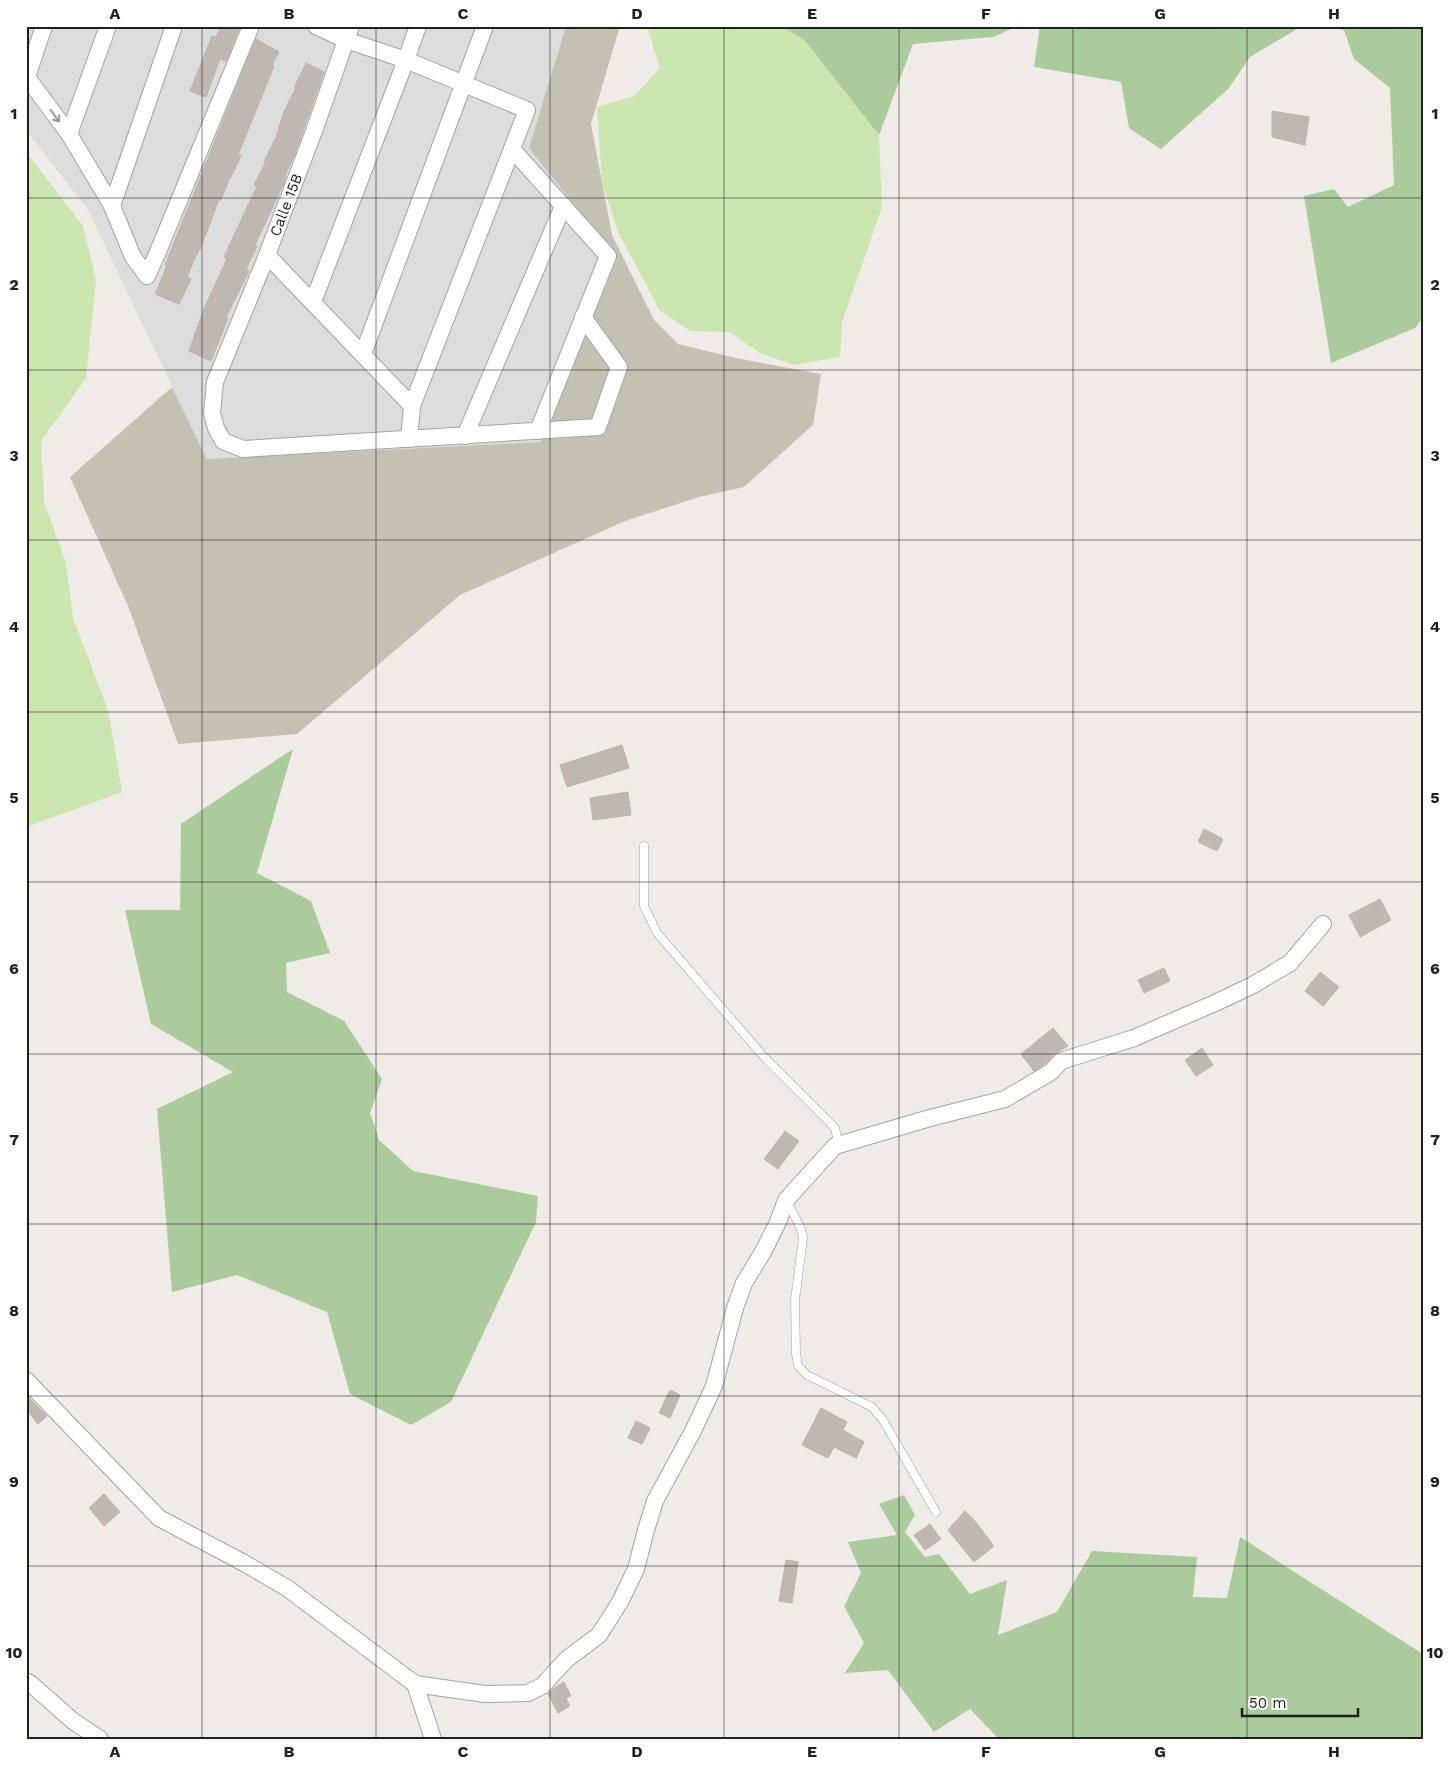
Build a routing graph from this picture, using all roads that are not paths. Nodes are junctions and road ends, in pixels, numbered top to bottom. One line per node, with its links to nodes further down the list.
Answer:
1 (44, 26): 10 (street)
2 (108, 26): 12 (street)
3 (174, 26): 14 (street)
4 (251, 26): 14 (street)
5 (316, 26): 8 (street)
6 (418, 26): 9 (street)
7 (485, 26): 11 (street)
8 (348, 33): 9 (street); 16 (street, Calle 15B)
9 (406, 60): 11 (street); 17 (street)
10 (27, 77): 12 (street, one-way to 12)
11 (464, 83): 13 (street); 19 (street)
12 (69, 134): 14 (street)
13 (512, 149): 15 (street); 20 (street)
14 (112, 206)
15 (563, 206): 18 (street); 22 (street)
16 (267, 255): 17 (street); 23 (street, Calle 15B)
17 (313, 302): 19 (street)
18 (584, 317): 21 (street); 21 (street, Calle 15B)
19 (362, 354): 20 (street)
20 (412, 406): 23 (street)
21 (538, 431): 22 (street, Calle 15B)
22 (465, 436): 23 (street, Calle 15B)
23 (408, 439)
24 (644, 846): 26 (lane)
25 (1323, 924): 26 (street)
26 (835, 1146): 27 (street)
27 (786, 1200): 29 (lane); 31 (street)
28 (26, 1380): 31 (street)
29 (936, 1512)
30 (26, 1682): 32 (street)
31 (415, 1684): 33 (street)
32 (100, 1739)
33 (433, 1739)

